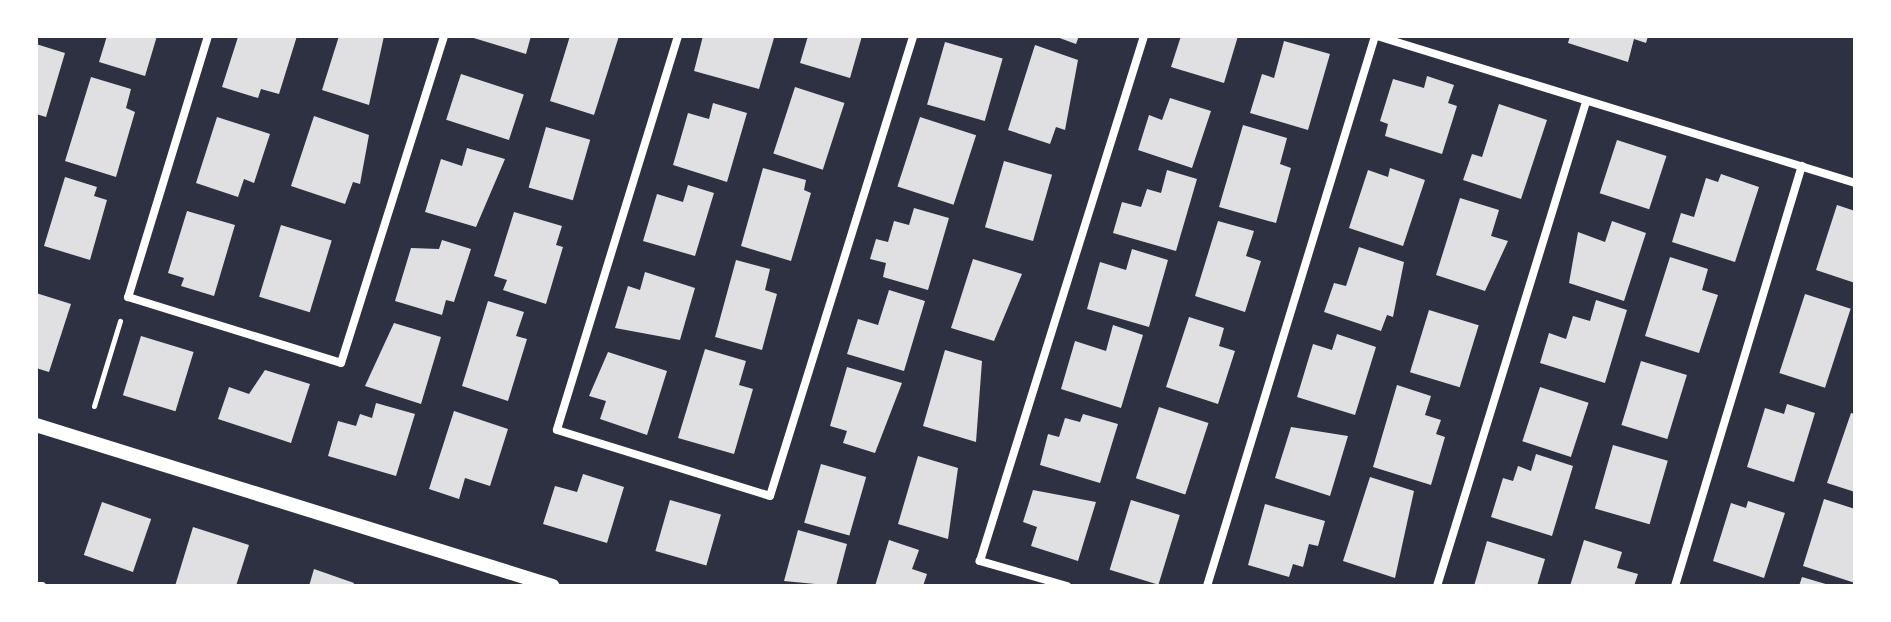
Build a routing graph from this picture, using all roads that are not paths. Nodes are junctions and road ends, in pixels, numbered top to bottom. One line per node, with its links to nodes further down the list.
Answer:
1 (208, 36): 2 (street)
2 (444, 36)
3 (678, 36): 4 (street)
4 (913, 36)
5 (1144, 36): 12 (street)
6 (1376, 36): 7 (street); 13 (street)
7 (1586, 102): 8 (street); 14 (street)
8 (1802, 166): 9 (street); 15 (street)
9 (1855, 183)
10 (36, 425): 11 (street)
11 (553, 586)
12 (1067, 586)
13 (1207, 586)
14 (1437, 586)
15 (1675, 586)

